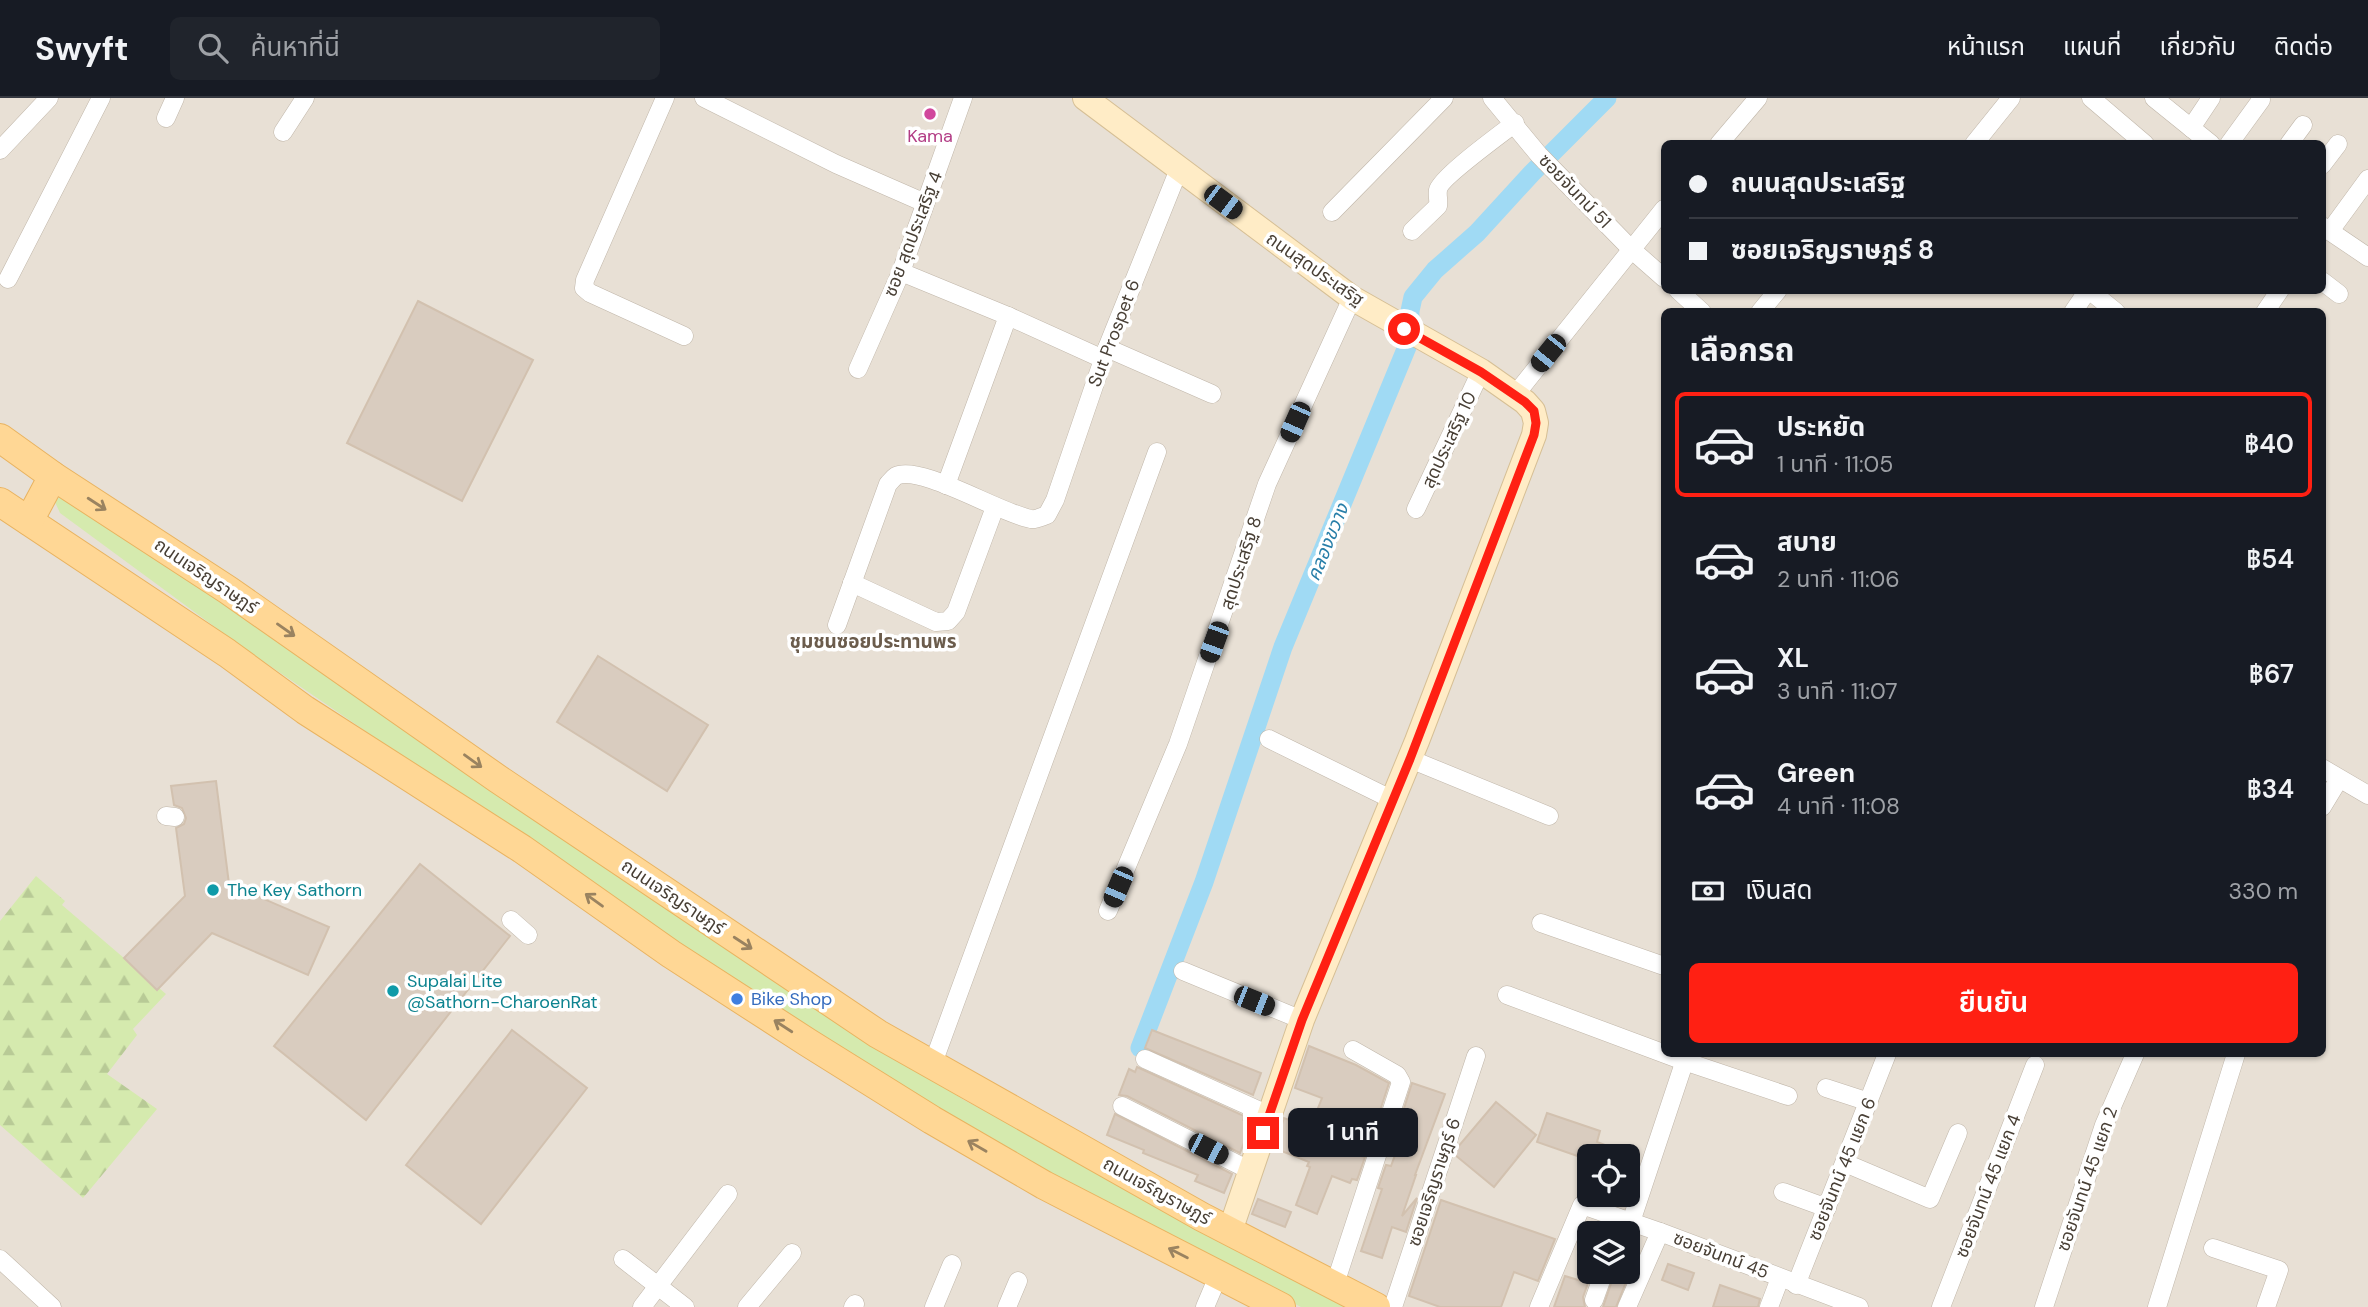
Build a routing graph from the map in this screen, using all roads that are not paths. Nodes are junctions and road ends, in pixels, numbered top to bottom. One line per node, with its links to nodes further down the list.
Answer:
1 (49, 98): 29 (street)
2 (101, 98): 42 (street)
3 (175, 98): 17 (street)
4 (305, 98): 21 (street)
5 (665, 98): 53 (street)
6 (705, 98): 33 (street)
7 (963, 98): 33 (street, ซอย สุดประเสริฐ 4)
8 (1085, 98): 31 (street, ถนนสุดประเสริฐ)
9 (1444, 98): 34 (street)
10 (1492, 98): 18 (street, ซอยจันทน์ 51)
11 (1758, 98): 22 (street)
12 (2011, 98): 23 (street)
13 (2091, 98): 24 (street)
14 (2154, 98): 20 (street)
15 (2211, 98): 20 (street)
16 (2261, 100): 26 (street)
17 (166, 118)
18 (1515, 123): 37 (street); 38 (street, ซอยจันทน์ 51)
19 (2303, 125): 27 (street)
20 (2191, 128): 25 (street)
21 (283, 132)
22 (1722, 140)
23 (1977, 140)
24 (2139, 140)
25 (2206, 140)
26 (2232, 140)
27 (2292, 140)
28 (2338, 144): 30 (street)
29 (0, 150)
30 (2326, 160)
31 (1179, 169): 48 (street, ถนนสุดประเสริฐ); 54 (street, Sut Prospet 6)
32 (2368, 179): 36 (street)
33 (925, 203): 40 (street, ซอย สุดประเสริฐ 4)
34 (1332, 212)
35 (1661, 213): 38 (street)
36 (2326, 228): 39 (street)
37 (1412, 232)
38 (1631, 249): 41 (street, ซอยจันทน์ 51); 58 (street)
39 (2368, 257)
40 (901, 272): 52 (street); 55 (street, ซอย สุดประเสริฐ 4)
41 (1661, 275)
42 (8, 279)
43 (2326, 284): 47 (street)
44 (1682, 294): 49 (street)
45 (1775, 294): 50 (street)
46 (2093, 294): 51 (street)
47 (2339, 294)
48 (1352, 298): 56 (street, ถนนสุดประเสริฐ); 77 (street, สุดประเสริฐ 8)
49 (1698, 308)
50 (1762, 308)
51 (2111, 308)
52 (1008, 316): 54 (street); 62 (street)
53 (684, 336)
54 (1105, 354): 57 (street); 64 (street, Sut Prospet 6)
55 (858, 369)
56 (1481, 372): 58 (street, ถนนสุดประเสริฐ); 65 (street, สุดประเสริฐ 10)
57 (1212, 394)
58 (1515, 395): 70 (street, ถนนสุดประเสริฐ)
59 (0, 438): 61 (main road, ถนนเจริญราษฎร์)
60 (1157, 452): 94 (street)
61 (53, 476): 66 (main road); 94 (main road, ถนนเจริญราษฎร์, one-way to 94)
62 (946, 485): 64 (street); 67 (street)
63 (0, 502): 66 (main road)
64 (995, 507): 67 (street)
65 (1416, 509)
66 (29, 521): 116 (main road, one-way to 66)
67 (852, 583): 68 (street)
68 (837, 625)
69 (1269, 738): 74 (street)
70 (1410, 759): 74 (street); 76 (street)
71 (2326, 771): 72 (street)
72 (2339, 779): 73 (street); 75 (street)
73 (2368, 795)
74 (1393, 800): 84 (street)
75 (2326, 800)
76 (1549, 816)
77 (1108, 911)
78 (511, 920): 80 (street)
79 (1541, 923): 81 (street)
80 (528, 935)
81 (1661, 965)
82 (1182, 971): 84 (street)
83 (1507, 995): 86 (street)
84 (1302, 1020): 99 (street)
85 (1353, 1049): 119 (street)
86 (1661, 1049)
87 (1476, 1056): 132 (street, ซอยเจริญราษฎร์ 6)
88 (1685, 1057): 96 (street); 107 (street)
89 (1886, 1057): 97 (street, ซอยจันทน์ 45 แยก 6)
90 (2134, 1057): 138 (street, ซอยจันทน์ 45 แยก 2)
91 (2235, 1057): 139 (street)
92 (1145, 1059): 99 (street)
93 (2035, 1065): 137 (street, ซอยจันทน์ 45 แยก 4)
94 (932, 1066): 109 (main road, ถนนเจริญราษฎร์)
95 (1826, 1088): 97 (street)
96 (1788, 1096)
97 (1869, 1102): 101 (street, ซอยจันทน์ 45 แยก 6)
98 (1122, 1106): 102 (street)
99 (1269, 1115): 102 (street)
100 (1958, 1133): 101 (street)
101 (1845, 1163): 105 (street, ซอยจันทน์ 45 แยก 6)
102 (1251, 1171): 109 (street)
103 (1783, 1192): 105 (street)
104 (729, 1194): 121 (street)
105 (1827, 1208): 118 (street, ซอยจันทน์ 45 แยก 6)
106 (1616, 1221): 133 (street, ซอยจันทน์ 45)
107 (1625, 1221)
108 (1640, 1228): 110 (street, ซอยจันทน์ 45)
109 (1230, 1230): 119 (main road, ถนนเจริญราษฎร์)
110 (1660, 1232): 118 (street, ซอยจันทน์ 45); 134 (street)
111 (2213, 1248): 140 (street)
112 (792, 1253): 126 (street)
113 (0, 1259): 123 (street)
114 (624, 1259): 121 (street)
115 (951, 1264): 127 (street)
116 (1219, 1274): 129 (street); 130 (main road)
117 (1018, 1281): 128 (street)
118 (1788, 1281): 135 (street, ซอยจันทน์ 45 แยก 6); 136 (street, ซอยจันทน์ 45)
119 (1335, 1284): 131 (main road, ถนนเจริญราษฎร์)
120 (1600, 1284): 122 (street)
121 (658, 1286): 124 (street); 125 (street)
122 (1594, 1300)
123 (45, 1304)
124 (642, 1307)
125 (685, 1307)
126 (747, 1307)
127 (934, 1307)
128 (1007, 1307)
129 (1205, 1307)
130 (1282, 1307)
131 (1376, 1307)
132 (1393, 1307)
133 (1539, 1307)
134 (1627, 1307)
135 (1769, 1307)
136 (1859, 1307)
137 (1941, 1307)
138 (2044, 1307)
139 (2157, 1307)
140 (2266, 1307)

